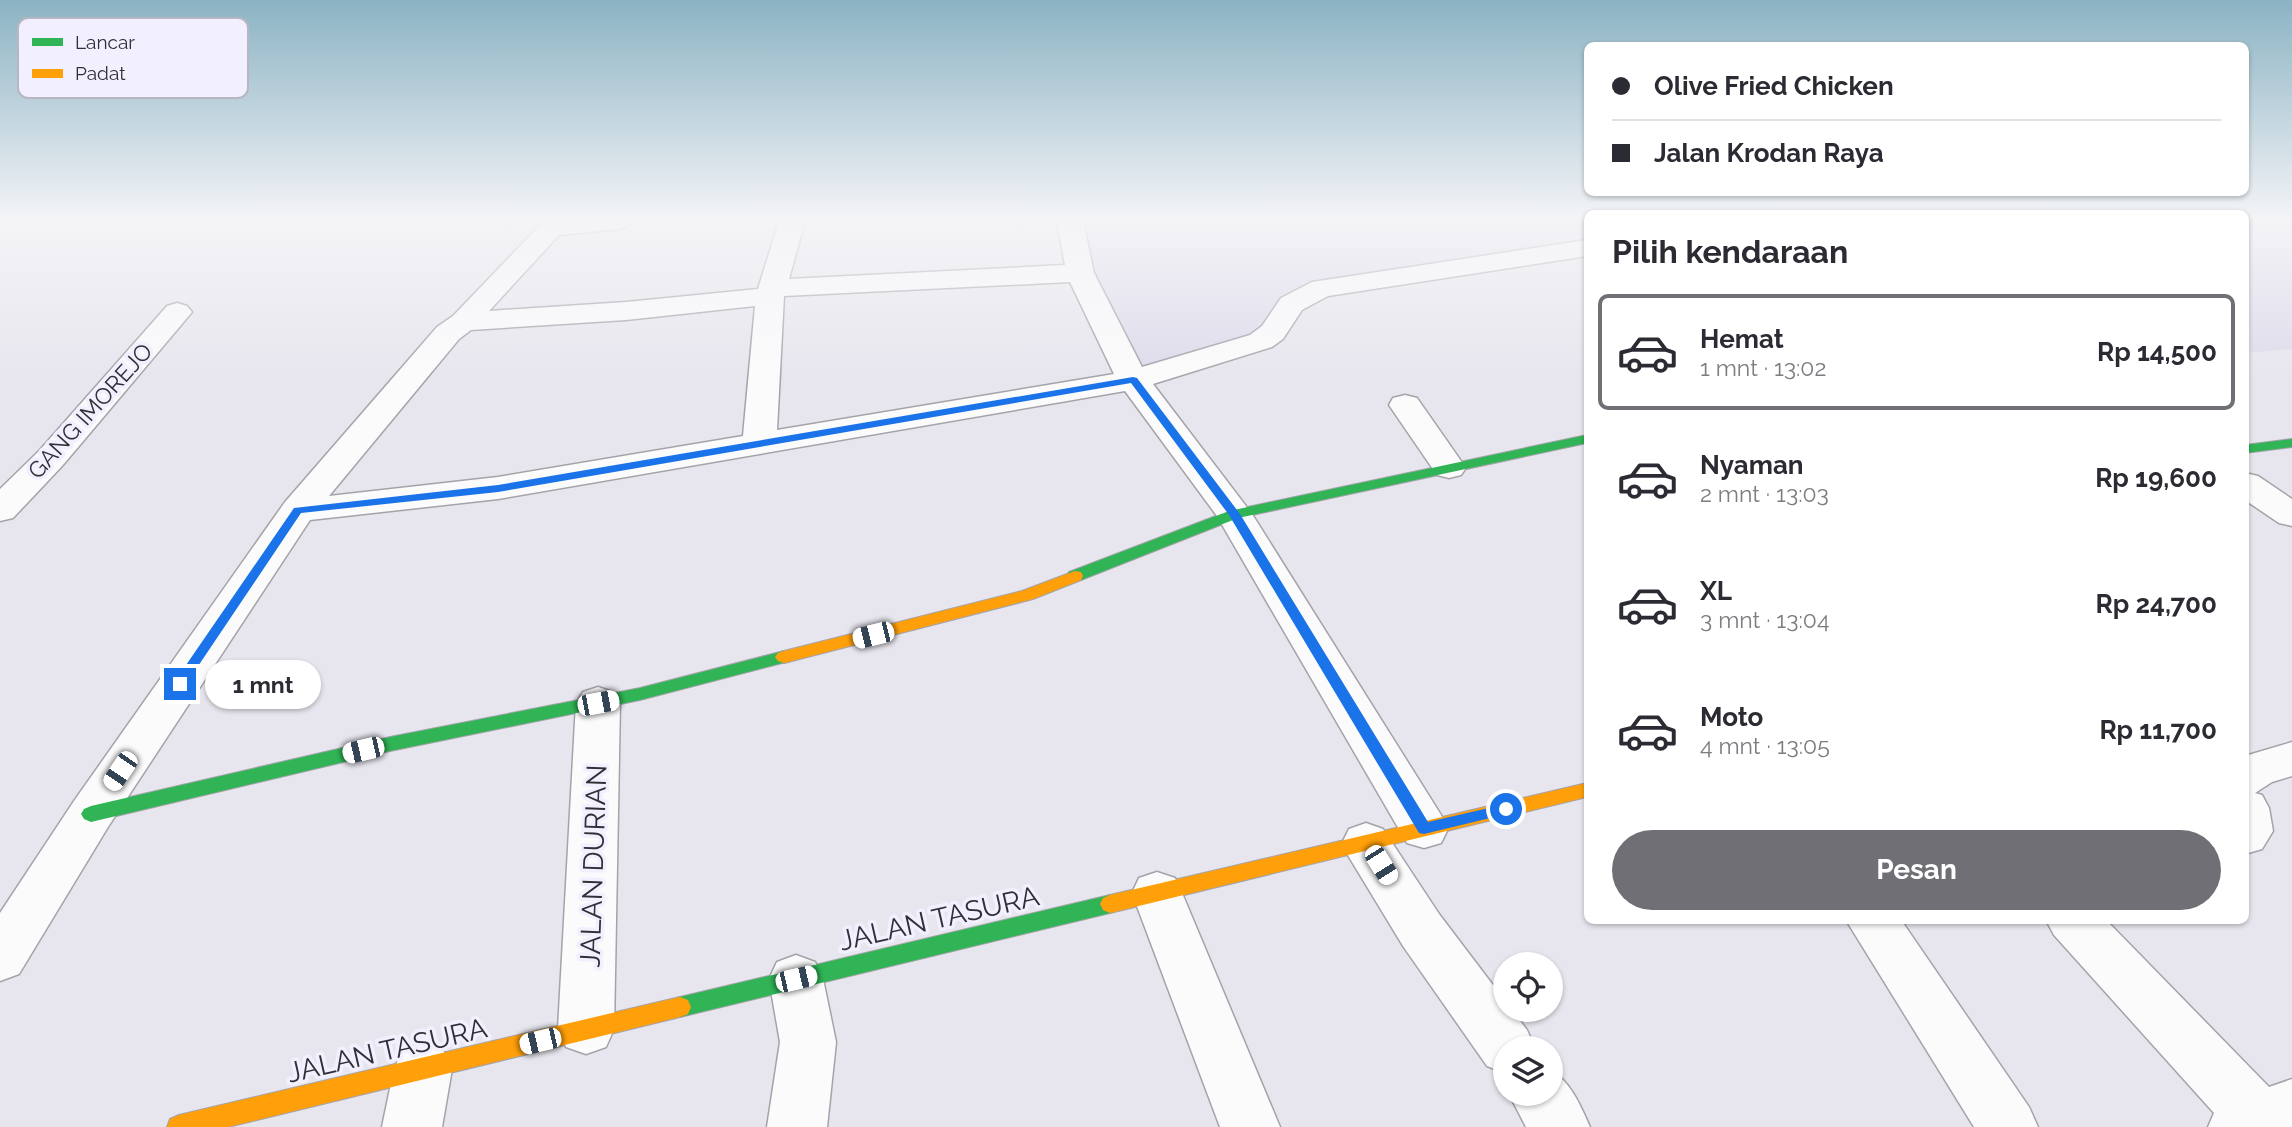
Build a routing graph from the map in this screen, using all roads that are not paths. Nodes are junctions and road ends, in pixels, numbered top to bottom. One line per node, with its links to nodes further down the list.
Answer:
1 (1080, 273): 9 (street)
2 (506, 274): 8 (street)
3 (776, 274): 6 (street)
4 (1070, 274): 6 (street)
5 (1417, 274): 9 (street)
6 (771, 292): 8 (street); 12 (street)
7 (177, 312): 17 (street, GANG IMOREJO)
8 (463, 322): 18 (street)
9 (1133, 380): 12 (street); 19 (street)
10 (1405, 405): 15 (street)
11 (1584, 440): 15 (street)
12 (759, 443): 18 (street)
13 (2292, 443): 14 (street)
14 (2249, 448)
15 (1449, 468): 19 (street)
16 (2249, 487): 20 (street)
17 (0, 510)
18 (298, 510): 25 (street)
19 (1234, 514): 21 (street); 26 (street)
20 (2292, 515)
21 (598, 703): 25 (street); 33 (street, JALAN DURIAN)
22 (2292, 759): 23 (street)
23 (2249, 775)
24 (1584, 791): 26 (street, JALAN TASURA)
25 (90, 814): 31 (street)
26 (1424, 829): 27 (street, JALAN TASURA)
27 (1366, 843): 28 (street, JALAN TASURA); 34 (street)
28 (1157, 893): 32 (street, JALAN TASURA); 41 (street)
29 (1875, 924): 43 (street)
30 (2076, 924): 37 (street)
31 (0, 958)
32 (796, 979): 33 (street, JALAN TASURA); 40 (street)
33 (586, 1029): 35 (street, JALAN TASURA)
34 (1498, 1036)
35 (423, 1069): 38 (street, JALAN TASURA); 39 (street)
36 (1546, 1106): 42 (street)
37 (2263, 1118)
38 (179, 1127)
39 (412, 1127)
40 (797, 1127)
41 (1250, 1127)
42 (1560, 1127)
43 (2008, 1127)

